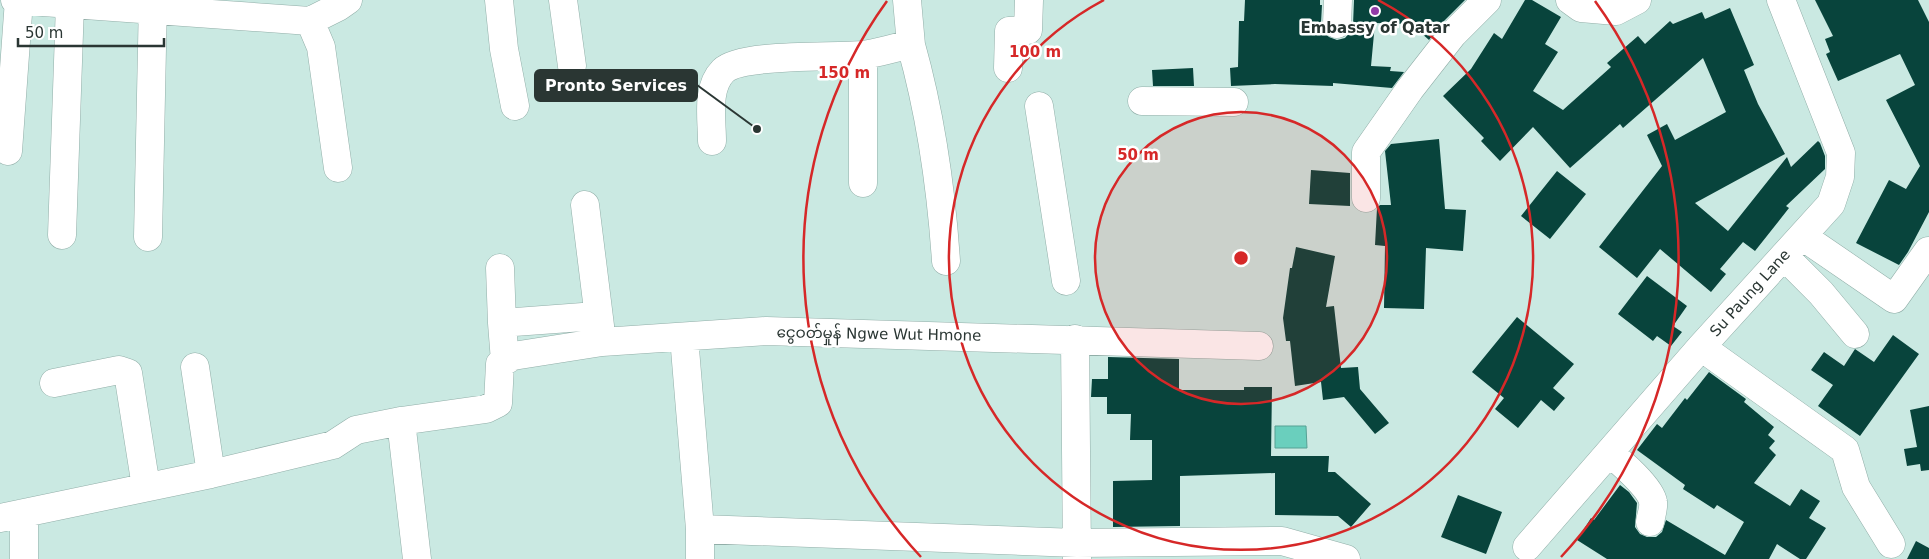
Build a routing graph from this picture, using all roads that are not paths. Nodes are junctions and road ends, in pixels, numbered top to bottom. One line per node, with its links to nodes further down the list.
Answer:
1 (15, 0): 2 (street)
2 (19, 0): 12 (street); 24 (street)
3 (348, 0): 14 (street)
4 (498, 0): 21 (street)
5 (563, 0): 17 (street)
6 (906, 0): 15 (street)
7 (1029, 0): 18 (street)
8 (1487, 0): 27 (street)
9 (1570, 0): 10 (street)
10 (1637, 0)
11 (1782, 0): 31 (street, Su Paung Lane)
12 (70, 4): 13 (street); 29 (street)
13 (154, 5): 14 (street); 30 (street)
14 (310, 21): 25 (street)
15 (911, 44): 16 (street); 33 (street)
16 (863, 55): 23 (street); 26 (street)
17 (572, 66)
18 (1008, 68)
19 (1142, 101): 20 (street)
20 (1234, 102)
21 (515, 106)
22 (1039, 106): 35 (street)
23 (712, 141)
24 (8, 151)
25 (338, 168)
26 (863, 183)
27 (1366, 198)
28 (585, 205): 41 (street)
29 (62, 235)
30 (148, 237)
31 (1793, 246): 32 (street); 38 (street); 43 (street, Su Paung Lane)
32 (1928, 251)
33 (946, 261)
34 (500, 268): 37 (street)
35 (1066, 282)
36 (583, 317): 37 (street)
37 (502, 323): 44 (street)
38 (1855, 334)
39 (684, 337): 40 (street, ငွေဝတ်မှုန် Ngwe Wut Hmone); 41 (street, ငွေဝတ်မှုန် Ngwe Wut Hmone); 53 (street)
40 (1075, 339): 42 (street, ငွေဝတ်မှုန် Ngwe Wut Hmone); 56 (street)
41 (602, 342): 44 (street, ငွေဝတ်မှုန် Ngwe Wut Hmone)
42 (1259, 346)
43 (1701, 347): 48 (street, Su Paung Lane); 54 (street)
44 (505, 361): 47 (street)
45 (195, 367): 49 (street)
46 (54, 383): 50 (street)
47 (401, 421): 49 (street); 58 (street)
48 (1609, 453): 52 (street); 55 (street, Su Paung Lane)
49 (211, 474): 50 (street)
50 (146, 488): 51 (street)
51 (12, 515): 57 (street)
52 (1650, 522)
53 (700, 529): 56 (street); 59 (street)
54 (1891, 544)
55 (1527, 547)
56 (1077, 551): 60 (street)
57 (24, 559)
58 (417, 559)
59 (700, 559)
60 (1346, 559)

